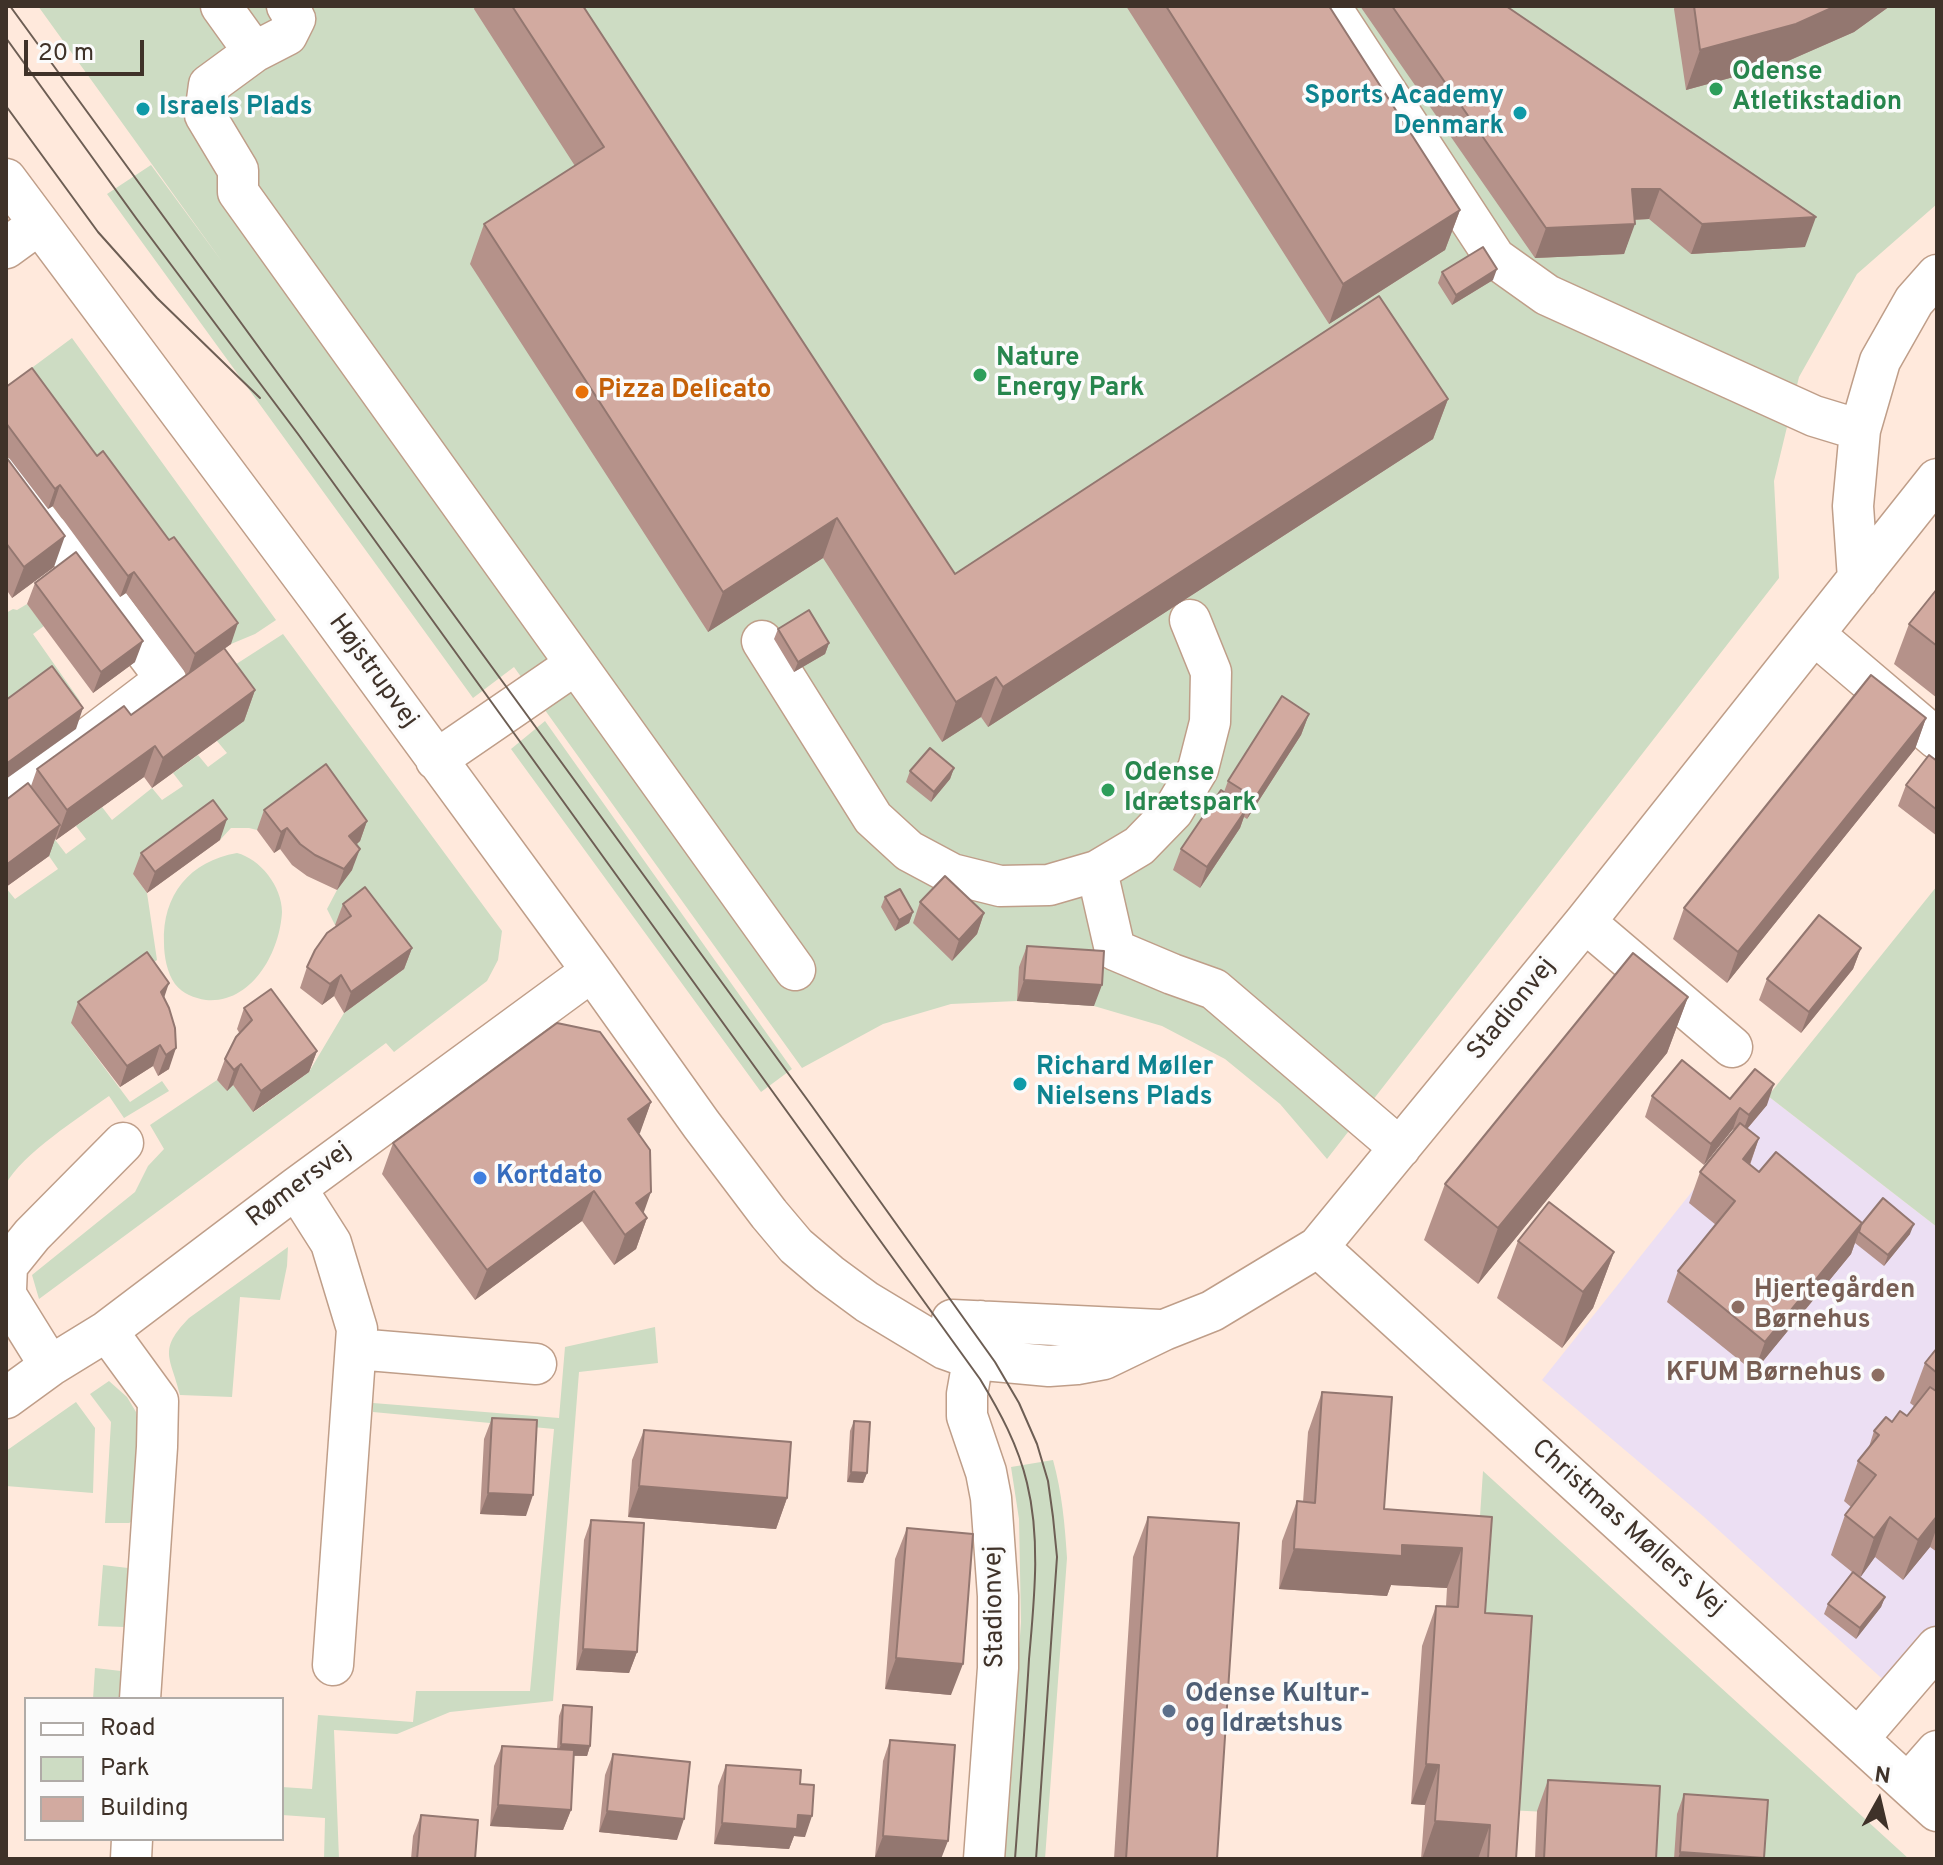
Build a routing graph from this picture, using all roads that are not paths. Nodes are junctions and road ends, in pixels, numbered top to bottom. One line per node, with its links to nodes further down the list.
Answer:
1 (221, 6): 4 (street)
2 (287, 6): 4 (street)
3 (1330, 6): 9 (street)
4 (254, 52): 16 (street)
5 (6, 179): 6 (street, Højstrupvej)
6 (39, 224): 7 (street); 18 (street, Højstrupvej)
7 (6, 248)
8 (1937, 275): 9 (street)
9 (1860, 430): 12 (street)
10 (6, 478): 19 (street)
11 (1937, 479): 12 (street, Stadionvej)
12 (1858, 579): 14 (street, Stadionvej)
13 (1190, 620): 20 (street)
14 (1815, 635): 17 (street); 21 (street, Stadionvej)
15 (762, 641): 20 (street)
16 (576, 664): 18 (street); 22 (street)
17 (1937, 739)
18 (436, 760): 23 (street, Højstrupvej)
19 (6, 803)
20 (1097, 871): 26 (street)
21 (1585, 922): 24 (street); 26 (street, Stadionvej)
22 (795, 970)
23 (592, 971): 27 (street, Højstrupvej); 28 (street, Rømersvej)
24 (1732, 1047)
25 (123, 1143): 30 (street)
26 (1400, 1148): 29 (street, Stadionvej)
27 (735, 1167): 32 (street, Stadionvej)
28 (296, 1188): 31 (street, Rømersvej); 33 (street)
29 (1318, 1247): 32 (street, Stadionvej); 40 (street, Christmas Møllers Vej)
30 (6, 1292): 35 (street)
31 (107, 1331): 35 (street, Rømersvej); 39 (street)
32 (976, 1340): 44 (street, Stadionvej)
33 (356, 1349): 34 (street); 38 (street)
34 (536, 1364)
35 (50, 1366): 36 (street, Rømersvej)
36 (6, 1398)
37 (1937, 1647): 40 (street)
38 (333, 1665)
39 (140, 1697)
40 (1858, 1739): 42 (street, Christmas Møllers Vej)
41 (1937, 1751): 42 (street)
42 (1908, 1784): 43 (street, Christmas Møllers Vej)
43 (1937, 1811)
44 (984, 1859)

